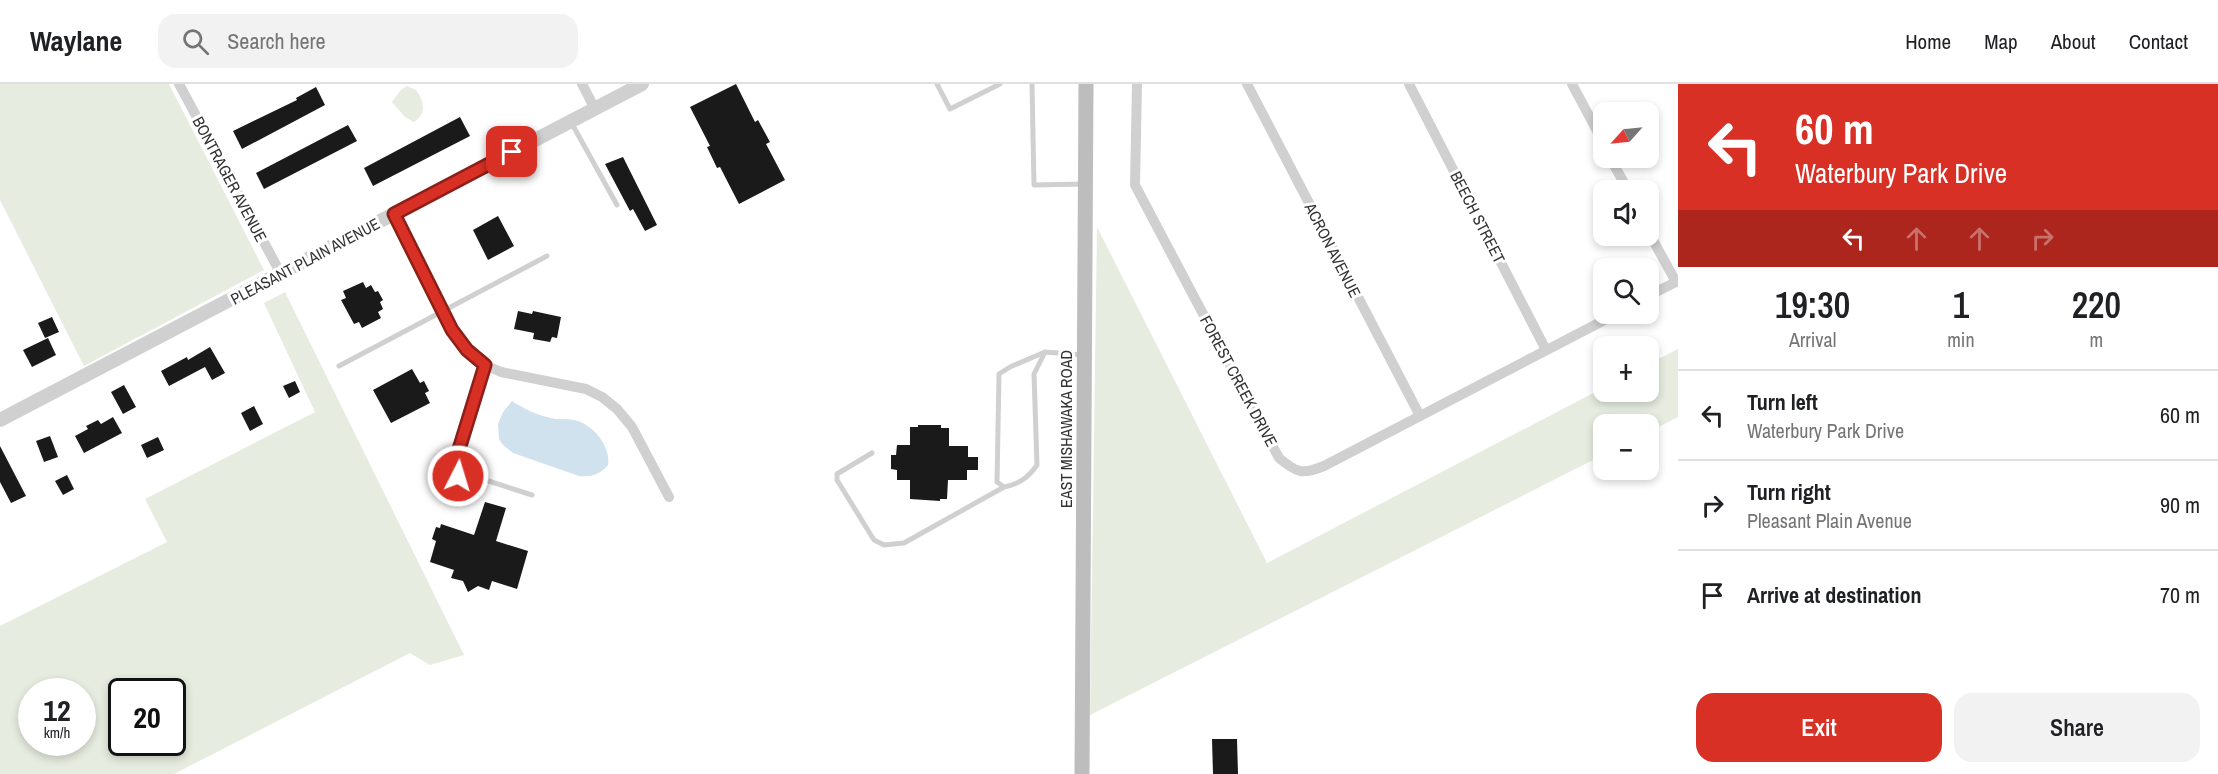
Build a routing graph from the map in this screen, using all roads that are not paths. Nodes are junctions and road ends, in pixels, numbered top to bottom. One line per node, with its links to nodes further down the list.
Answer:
1 (179, 84): 20 (street, BONTRAGER AVENUE)
2 (582, 84): 12 (street)
3 (642, 84): 12 (street, PLEASANT PLAIN AVENUE)
4 (937, 84): 5 (lane)
5 (1000, 84)
6 (1032, 84): 15 (lane)
7 (1086, 84): 15 (main road, EAST MISHAWAKA ROAD)
8 (1137, 84): 30 (street, FOREST CREEK DRIVE)
9 (1247, 84): 30 (street, ACRON AVENUE)
10 (1409, 84): 25 (street, BEECH STREET)
11 (1572, 84): 14 (street)
12 (596, 109): 13 (street, PLEASANT PLAIN AVENUE)
13 (571, 121): 16 (lane); 17 (street, PLEASANT PLAIN AVENUE)
14 (1593, 123)
15 (1085, 184): 27 (main road, EAST MISHAWAKA ROAD)
16 (617, 205)
17 (394, 214): 20 (street, PLEASANT PLAIN AVENUE); 23 (street)
18 (1657, 246): 21 (street)
19 (547, 256): 23 (lane)
20 (281, 274): 31 (street, PLEASANT PLAIN AVENUE)
21 (1677, 282): 22 (street)
22 (1659, 291)
23 (443, 312): 28 (street); 29 (lane)
24 (1597, 324): 25 (street, FOREST CREEK DRIVE)
25 (1546, 350): 30 (street, FOREST CREEK DRIVE)
26 (1045, 352): 27 (lane); 33 (lane); 33 (lane)
27 (1084, 355): 36 (main road, EAST MISHAWAKA ROAD)
28 (485, 365): 34 (lane); 35 (street)
29 (339, 366)
30 (1420, 416)
31 (0, 420)
32 (872, 453): 33 (lane)
33 (1004, 487)
34 (532, 495)
35 (669, 497)
36 (1082, 774)

